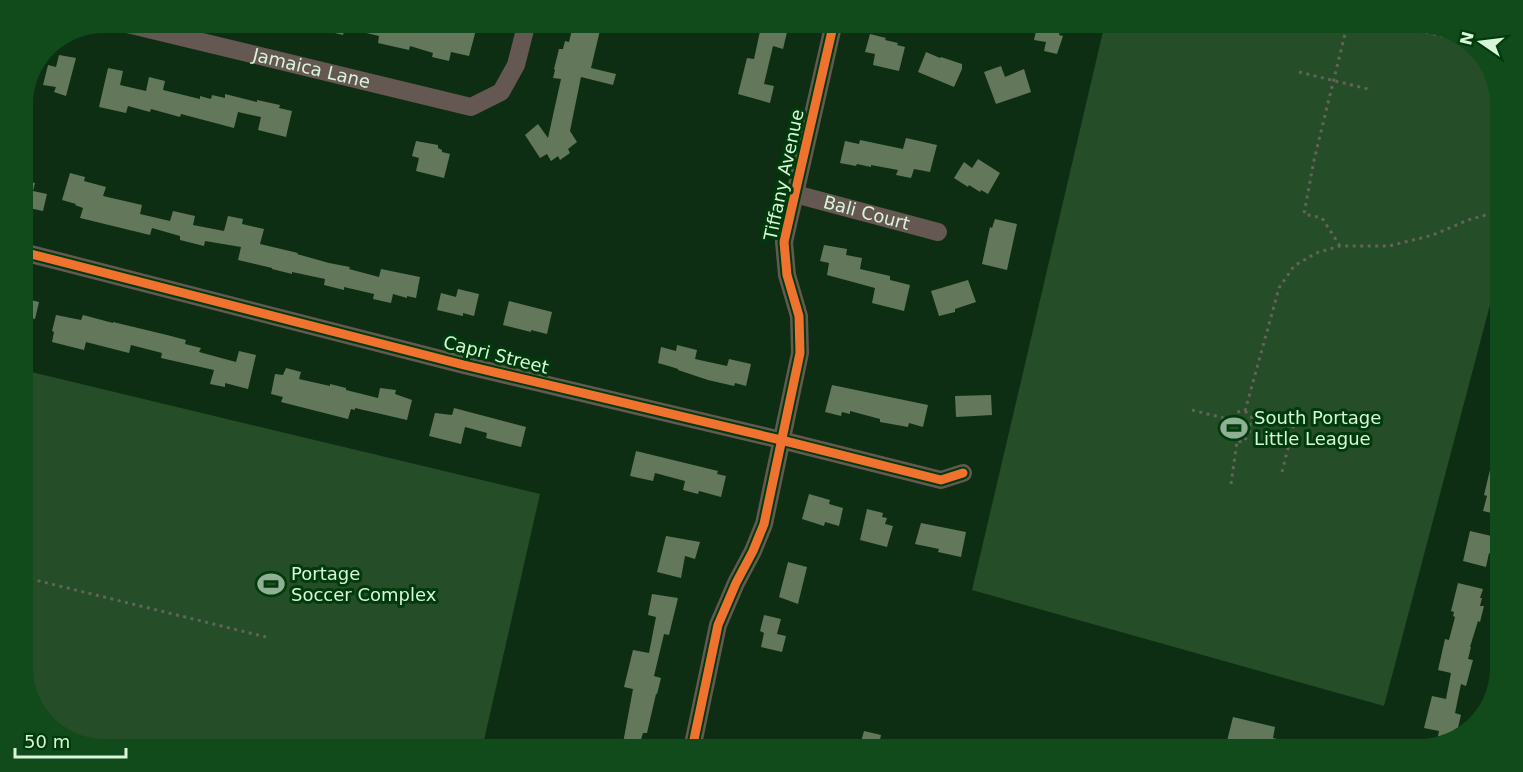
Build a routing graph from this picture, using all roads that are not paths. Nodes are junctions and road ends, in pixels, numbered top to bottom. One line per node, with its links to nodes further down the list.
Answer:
1 (165, 33): 2 (street, Jamaica Lane)
2 (524, 33)
3 (832, 33): 4 (street, Tiffany Avenue)
4 (795, 194): 5 (street, Bali Court); 7 (street, Tiffany Avenue)
5 (938, 232)
6 (33, 255): 7 (street, Capri Street)
7 (781, 440): 8 (street, Capri Street); 9 (street, Tiffany Avenue)
8 (963, 473)
9 (694, 739)

